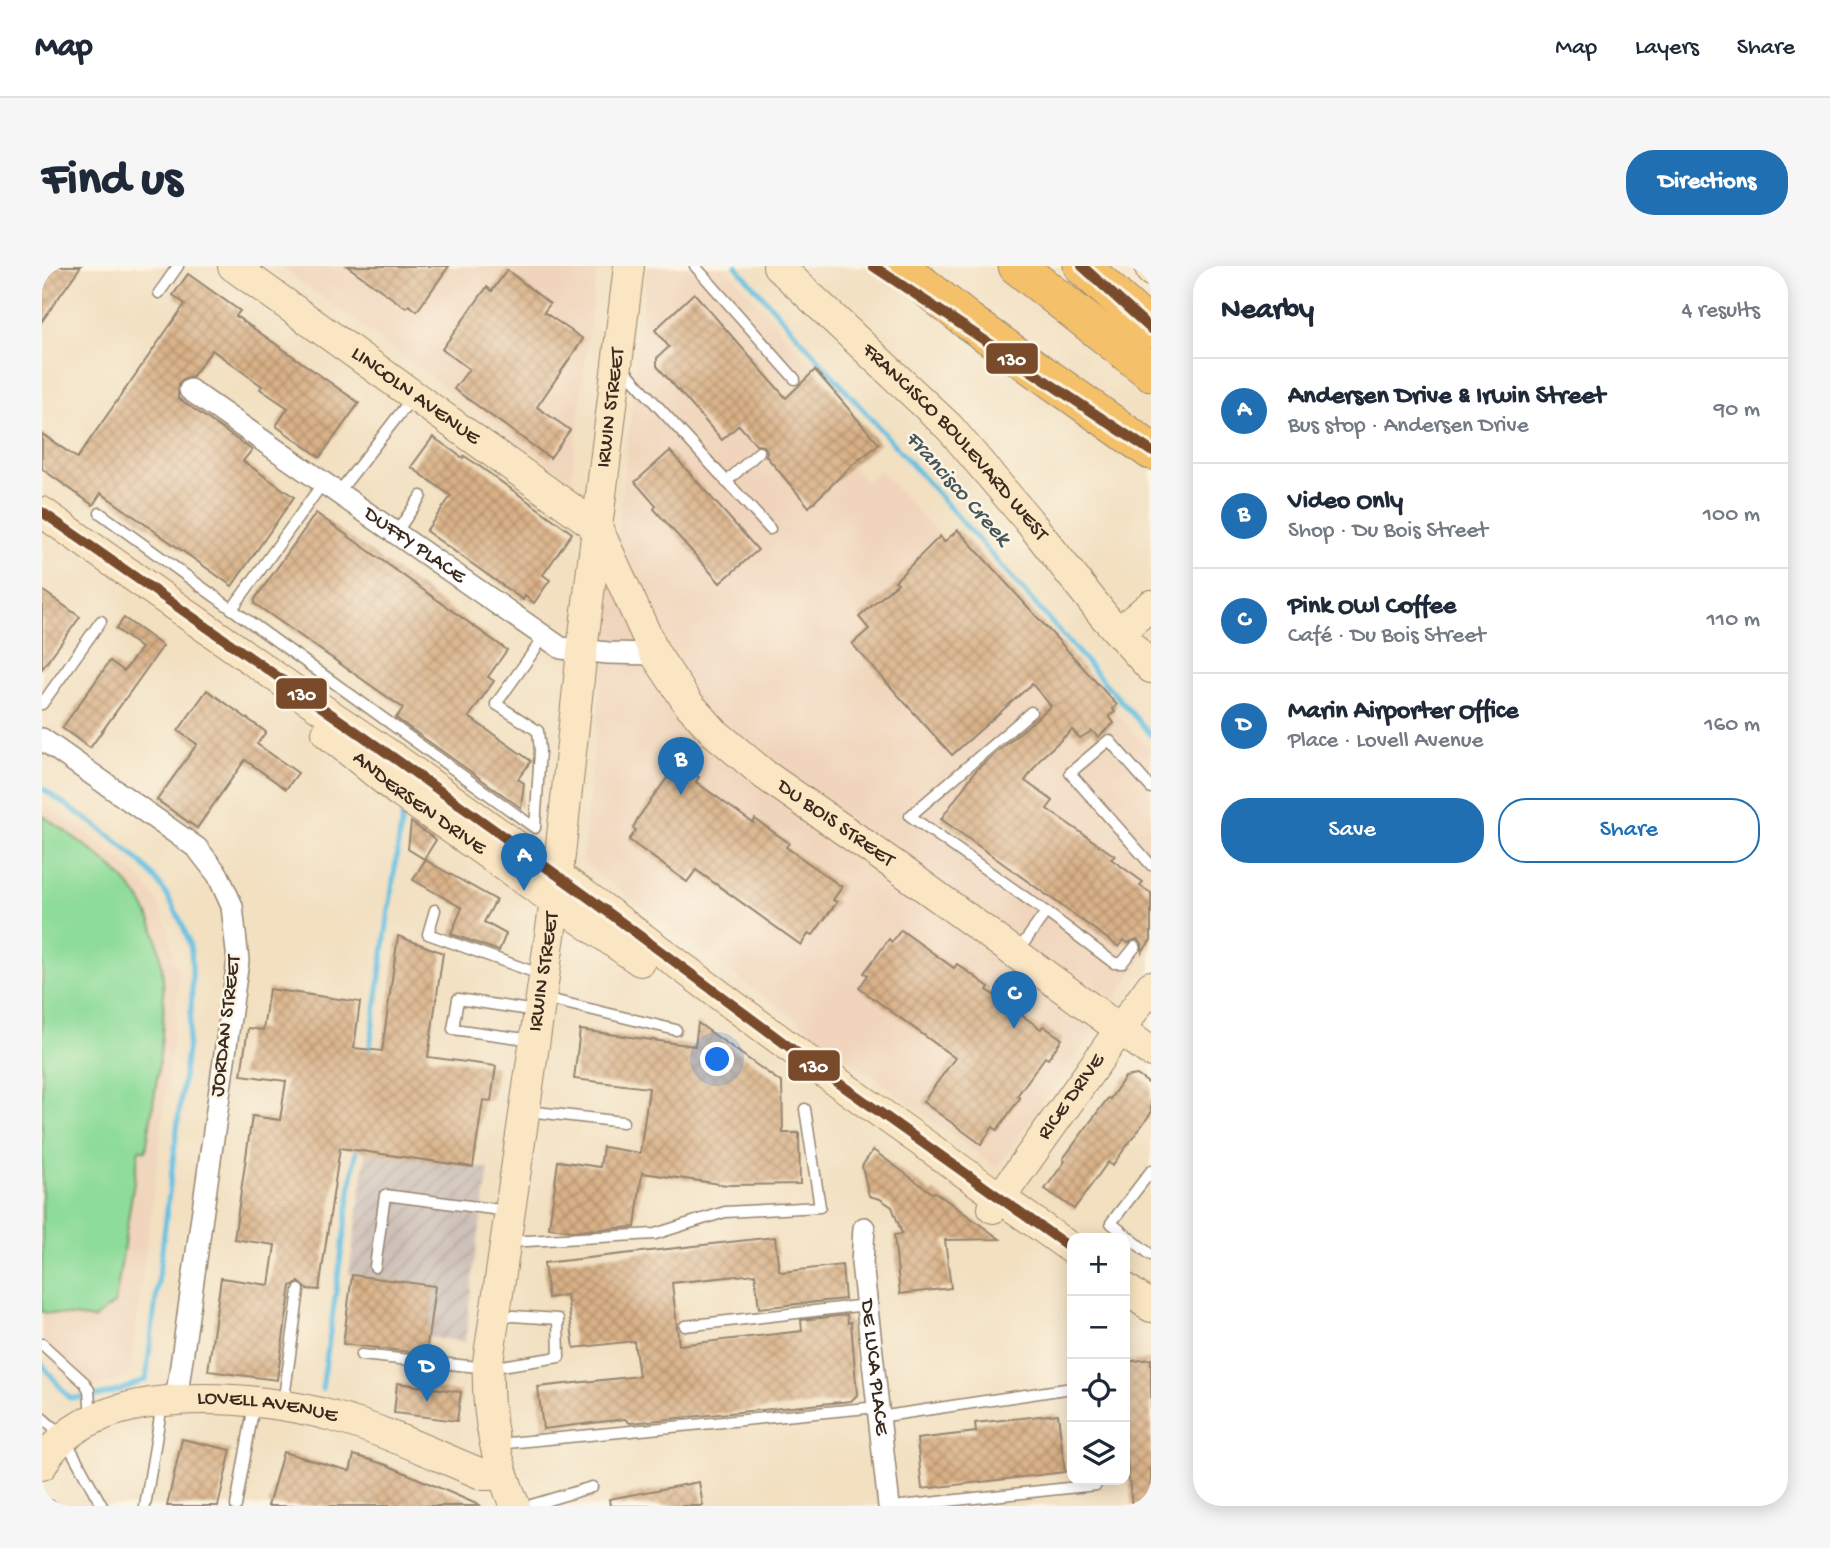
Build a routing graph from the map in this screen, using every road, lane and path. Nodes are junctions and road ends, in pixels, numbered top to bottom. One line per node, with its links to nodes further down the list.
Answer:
1 (178, 266): 10 (lane)
2 (233, 266): 16 (street, LINCOLN AVENUE)
3 (629, 266): 12 (street, IRWIN STREET)
4 (695, 266): 14 (lane)
5 (778, 266): 32 (street, FRANCISCO BOULEVARD WEST)
6 (873, 266): 17 (highway)
7 (900, 266): 17 (highway)
8 (1017, 266): 13 (highway)
9 (1082, 266): 11 (highway)
10 (159, 293)
11 (1151, 328)
12 (617, 361): 19 (lane); 24 (street, IRWIN STREET)
13 (1151, 372)
14 (795, 379)
15 (190, 390): 20 (street, DUFFY PLACE)
16 (414, 395): 20 (lane); 24 (street, LINCOLN AVENUE)
17 (1139, 443)
18 (759, 452): 19 (lane)
19 (726, 482): 25 (lane)
20 (331, 488): 27 (street, DUFFY PLACE); 29 (lane)
21 (421, 496): 27 (lane)
22 (42, 512): 40 (street, ANDERSEN DRIVE)
23 (100, 513): 29 (lane)
24 (597, 527): 33 (street, IRWIN STREET); 34 (street, DU BOIS STREET)
25 (770, 529)
26 (42, 530): 40 (street, ANDERSEN DRIVE)
27 (396, 533): 31 (street, DUFFY PLACE)
28 (1151, 605): 32 (street, FRANCISCO BOULEVARD WEST)
29 (232, 609): 31 (lane)
30 (101, 621): 35 (lane)
31 (544, 637): 33 (street, DUFFY PLACE)
32 (1140, 650)
33 (582, 651): 34 (street, DUFFY PLACE); 40 (street, IRWIN STREET)
34 (655, 654): 45 (street, DU BOIS STREET)
35 (42, 704)
36 (1031, 712): 42 (lane)
37 (42, 739): 75 (street, JORDAN STREET)
38 (1151, 788): 39 (lane)
39 (1151, 865)
40 (556, 888): 43 (street, ANDERSEN DRIVE); 47 (street, IRWIN STREET); 55 (street, ANDERSEN DRIVE)
41 (435, 910): 47 (lane)
42 (1046, 912): 44 (lane); 45 (lane)
43 (613, 942): 47 (street); 55 (street, ANDERSEN DRIVE)
44 (1135, 947)
45 (1017, 954): 49 (street, DU BOIS STREET)
46 (1151, 986): 49 (street, RICE DRIVE)
47 (541, 997): 47 (lane); 48 (lane); 52 (street, IRWIN STREET)
48 (676, 1030)
49 (1119, 1031): 50 (street, DU BOIS STREET); 55 (street, RICE DRIVE)
50 (1151, 1052)
51 (805, 1109): 58 (lane)
52 (525, 1111): 53 (lane); 56 (street, IRWIN STREET)
53 (623, 1122)
54 (1151, 1171): 60 (lane)
55 (996, 1203): 59 (street, ANDERSEN DRIVE); 61 (street, ANDERSEN DRIVE)
56 (508, 1211): 58 (street, IRWIN STREET); 62 (lane)
57 (864, 1228): 65 (street, DE LUCA PLACE)
58 (506, 1242): 68 (street, IRWIN STREET)
59 (1067, 1246)
60 (1151, 1255)
61 (1067, 1261)
62 (375, 1267)
63 (299, 1290): 76 (lane)
64 (1130, 1292): 66 (street)
65 (866, 1305): 70 (lane); 78 (street, DE LUCA PLACE)
66 (1151, 1307)
67 (1130, 1308): 69 (street)
68 (495, 1315): 73 (street, IRWIN STREET); 73 (lane)
69 (1151, 1323)
70 (685, 1325)
71 (42, 1344): 77 (lane)
72 (361, 1355): 73 (lane)
73 (488, 1368): 80 (street, IRWIN STREET)
74 (1067, 1389): 78 (lane)
75 (169, 1401): 76 (street, LOVELL AVENUE); 77 (street, LOVELL AVENUE); 88 (lane)
76 (269, 1404): 82 (street, LOVELL AVENUE); 89 (lane)
77 (90, 1412): 79 (street, LOVELL AVENUE)
78 (878, 1412): 80 (lane); 92 (street, DE LUCA PLACE)
79 (53, 1428): 81 (street, LOVELL AVENUE); 87 (lane)
80 (495, 1445): 82 (street, IRWIN STREET)
81 (42, 1465)
82 (502, 1475): 90 (street, IRWIN STREET)
83 (1096, 1485): 93 (lane)
84 (592, 1487): 91 (lane)
85 (42, 1505): 86 (lane)
86 (51, 1506)
87 (102, 1506)
88 (145, 1506)
89 (236, 1506)
90 (515, 1506)
91 (528, 1506)
92 (889, 1506)
93 (901, 1506)

